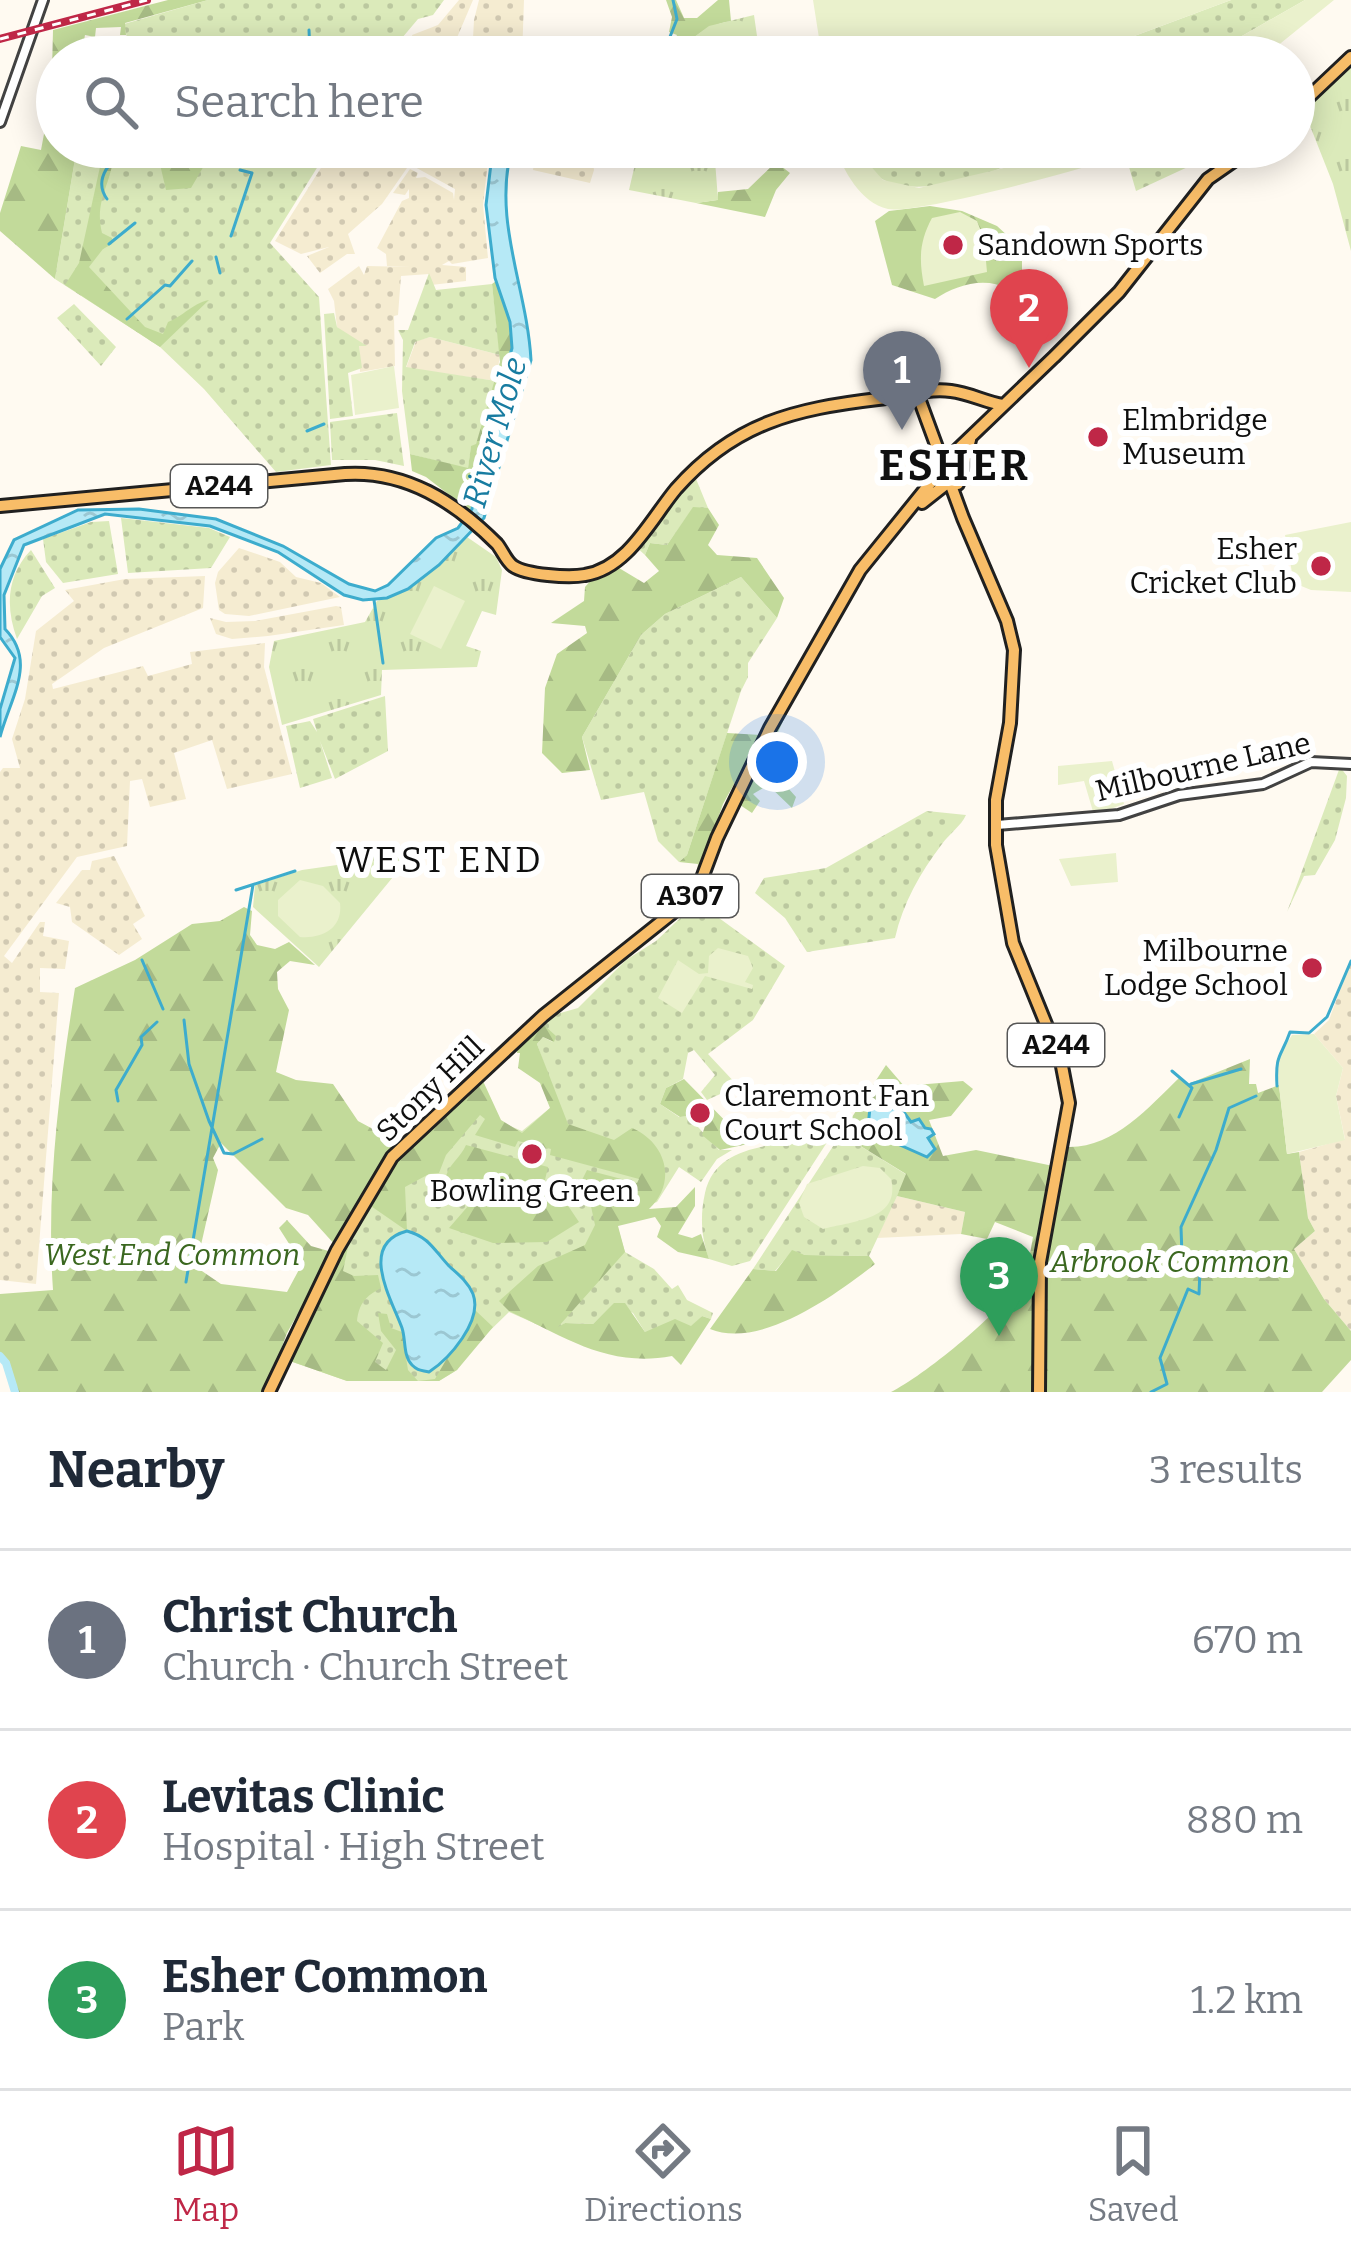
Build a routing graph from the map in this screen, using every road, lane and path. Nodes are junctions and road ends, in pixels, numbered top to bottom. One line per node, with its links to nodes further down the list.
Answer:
1 (43, 0): 4 (street)
2 (1351, 57): 3 (main road)
3 (1315, 90)
4 (0, 122)
5 (1225, 168): 7 (main road, A307)
6 (917, 396): 7 (main road); 9 (main road, A244); 11 (main road, A244)
7 (996, 406): 8 (main road, A307)
8 (972, 435): 9 (main road, A307); 10 (main road, A307)
9 (946, 464): 10 (main road, A244); 12 (main road, A307)
10 (955, 477): 12 (main road, A307); 14 (main road, A244)
11 (0, 504)
12 (914, 506): 15 (main road, Stony Hill / A307)
13 (1351, 764): 14 (street, Milbourne Lane)
14 (995, 825): 16 (main road, A244)
15 (269, 1392)
16 (1039, 1392)

